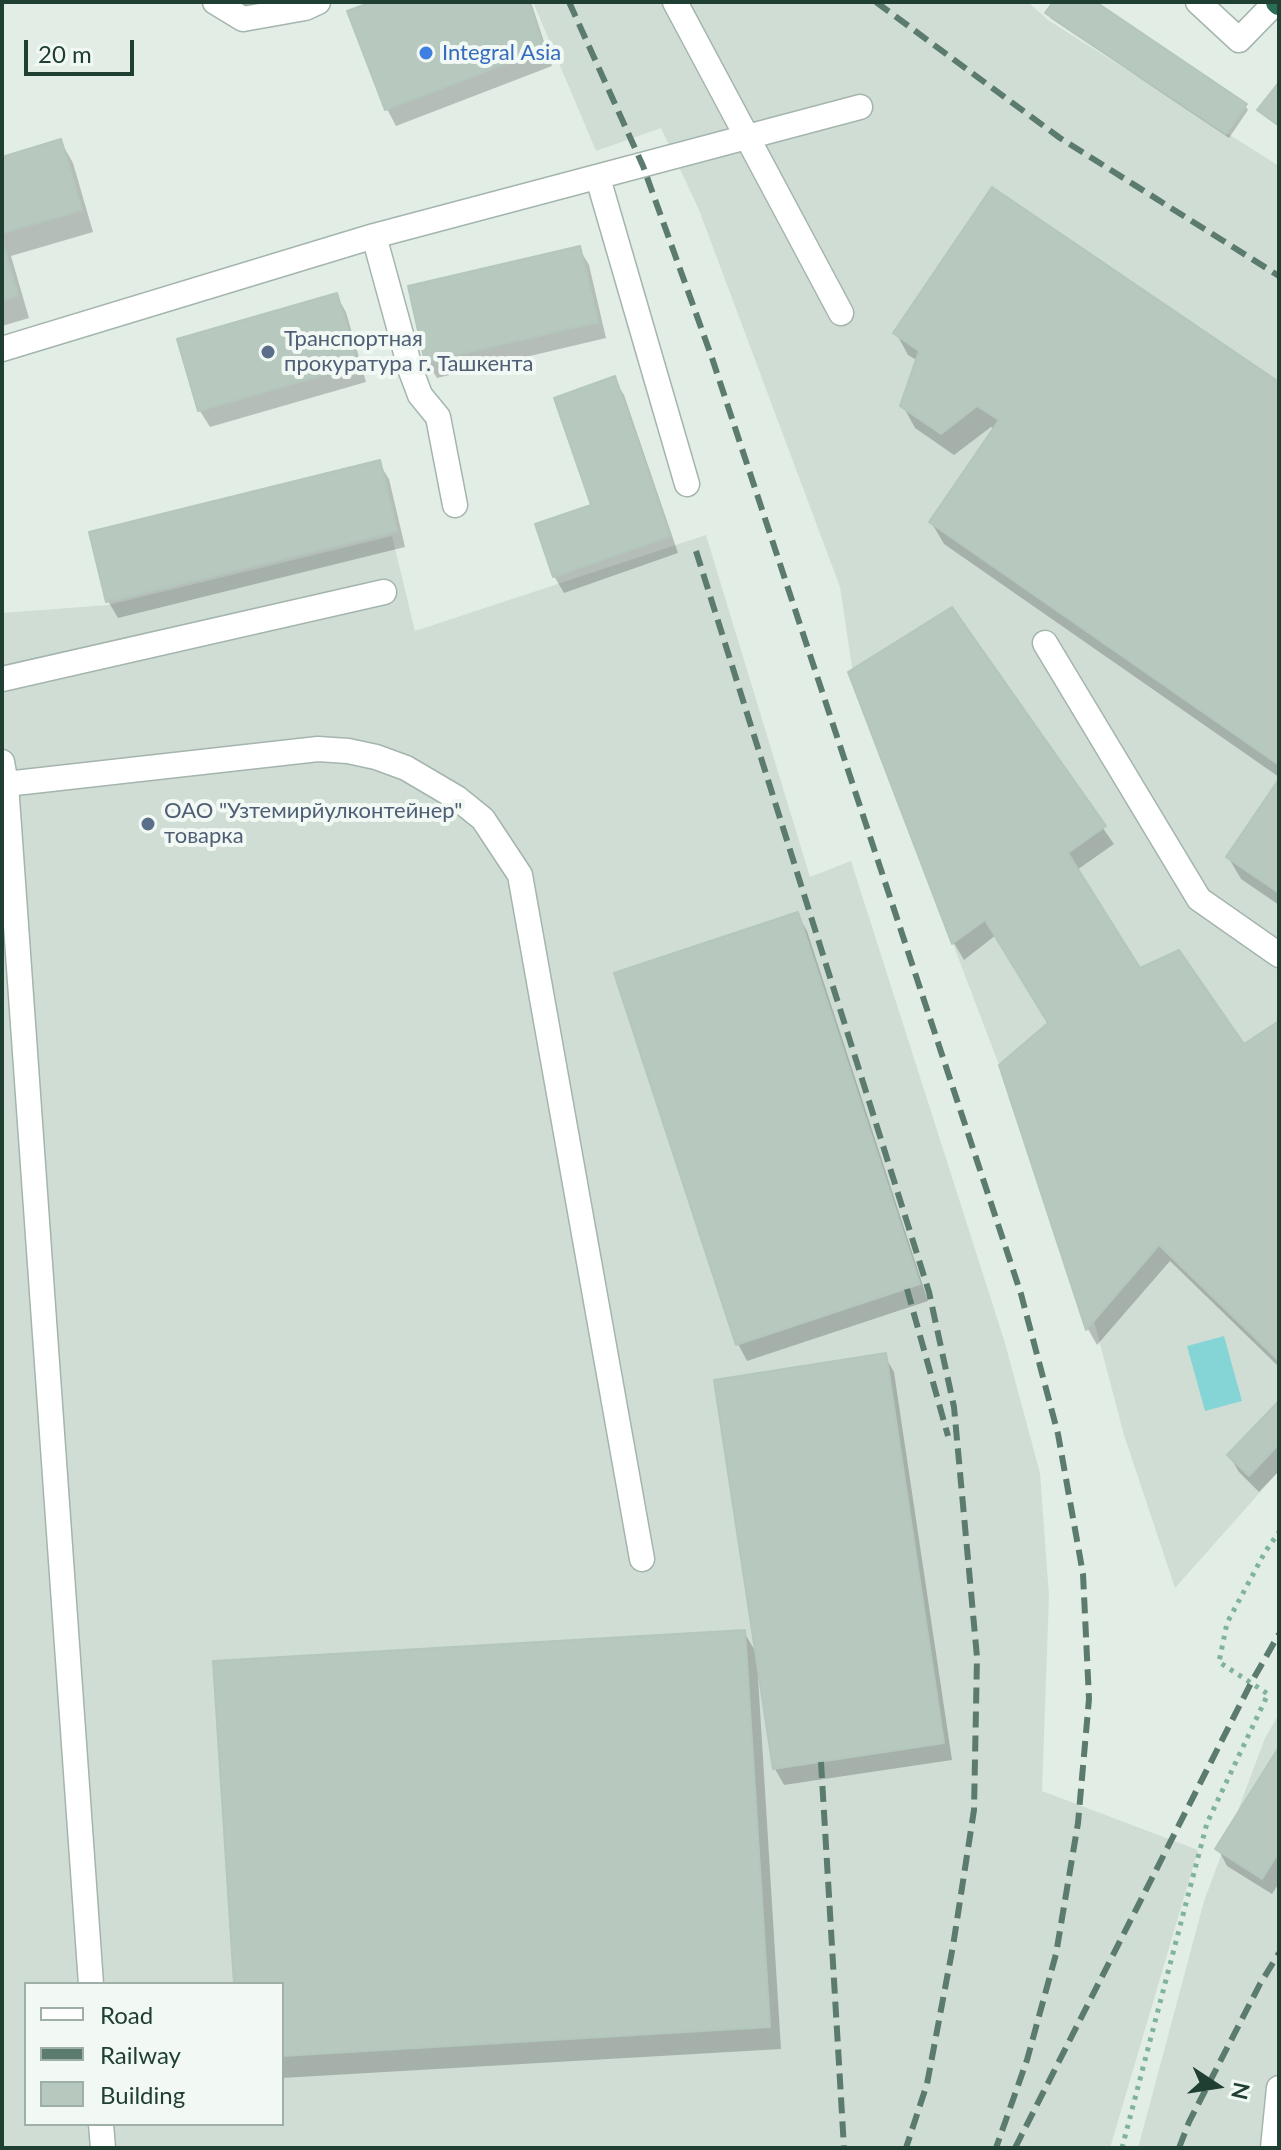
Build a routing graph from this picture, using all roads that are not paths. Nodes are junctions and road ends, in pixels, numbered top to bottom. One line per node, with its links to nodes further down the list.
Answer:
1 (215, 2): 2 (lane)
2 (318, 2)
3 (675, 2): 7 (lane)
4 (1198, 2): 5 (lane)
5 (1278, 2)
6 (860, 107): 7 (lane)
7 (747, 138): 8 (lane); 10 (lane)
8 (598, 178): 9 (lane); 12 (lane)
9 (374, 236): 11 (lane); 13 (lane)
10 (841, 313)
11 (2, 349)
12 (687, 484)
13 (455, 505)
14 (384, 592): 16 (lane)
15 (1045, 643): 18 (lane)
16 (2, 679)
17 (4, 773): 19 (lane); 20 (lane)
18 (1279, 955)
19 (642, 1559)
20 (91, 1982)
21 (1279, 2088): 24 (lane)
22 (101, 2126): 23 (lane)
23 (103, 2148)
24 (1273, 2148)

